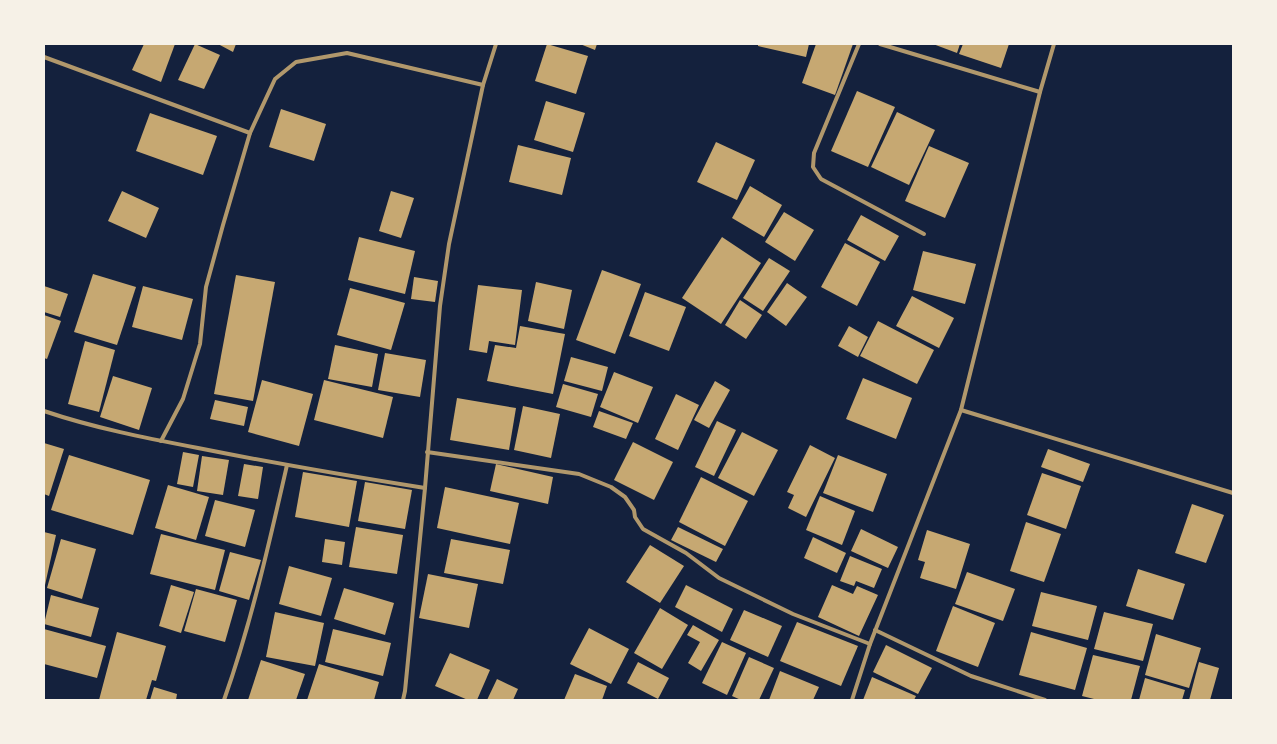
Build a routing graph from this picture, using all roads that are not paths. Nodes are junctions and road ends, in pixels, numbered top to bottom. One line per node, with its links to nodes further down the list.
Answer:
1 (496, 44): 6 (street)
2 (859, 44): 9 (street)
3 (880, 44): 7 (street)
4 (1054, 44): 7 (street)
5 (44, 57): 8 (street)
6 (483, 85): 8 (street); 13 (street)
7 (1040, 92): 10 (street)
8 (250, 133): 12 (street)
9 (924, 234)
10 (961, 410): 16 (street); 17 (street)
11 (44, 412): 12 (street)
12 (160, 440): 14 (street)
13 (427, 452): 15 (street); 18 (street)
14 (287, 466): 15 (street); 19 (street)
15 (425, 488): 20 (street)
16 (1233, 493)
17 (875, 630): 18 (street); 22 (street)
18 (870, 644): 21 (street)
19 (224, 700)
20 (403, 700)
21 (852, 700)
22 (1045, 700)

